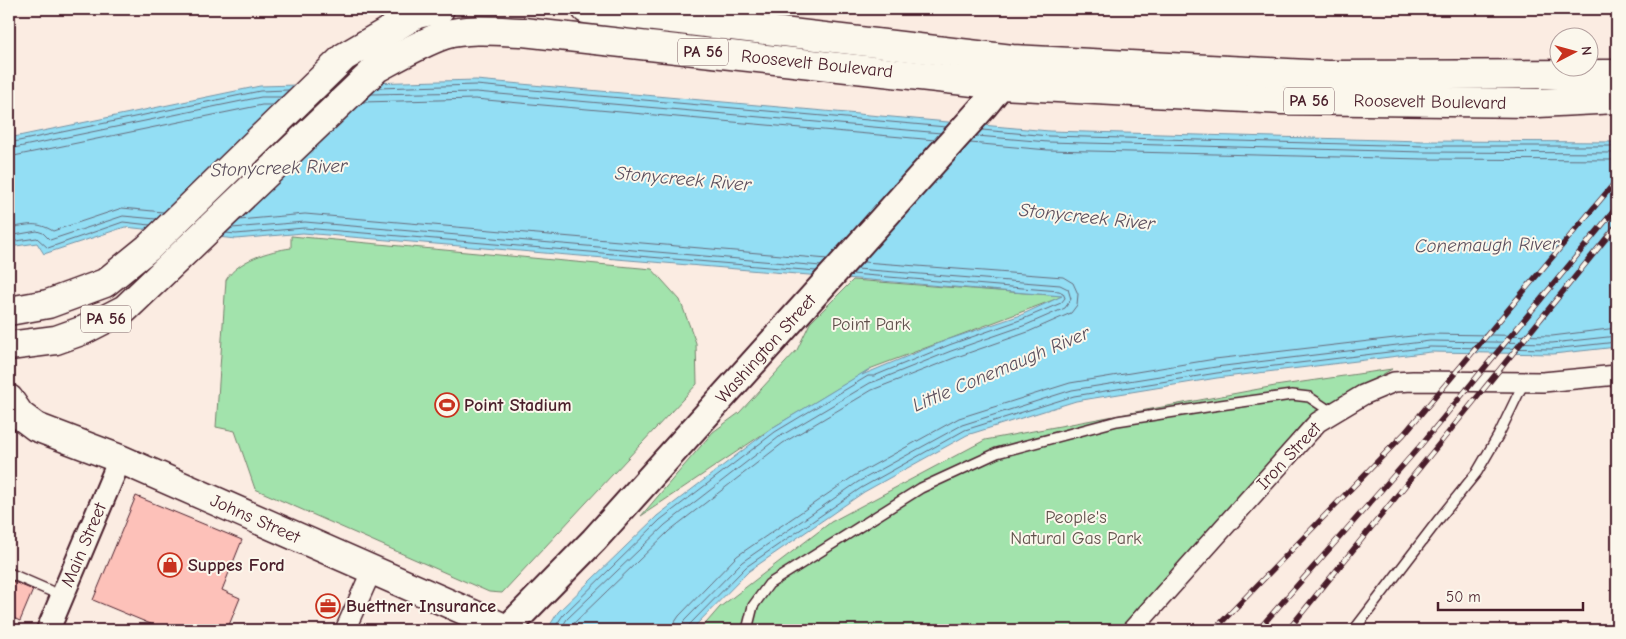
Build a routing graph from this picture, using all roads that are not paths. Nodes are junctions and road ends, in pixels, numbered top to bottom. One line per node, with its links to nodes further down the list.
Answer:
1 (440, 9): 7 (main road, PA 56)
2 (586, 9): 3 (main road, Roosevelt Boulevard / PA 56)
3 (1012, 59): 4 (main road, Roosevelt Boulevard / PA 56); 5 (main road, Washington Street)
4 (1617, 74)
5 (1001, 85): 6 (main road, Roosevelt Boulevard / PA 56); 8 (main road, Roosevelt Boulevard / PA 56); 19 (main road, Washington Street)
6 (1617, 99)
7 (9, 311)
8 (9, 346)
9 (1617, 375): 10 (street, Iron Street)
10 (1524, 382): 12 (street, Iron Street); 22 (lane)
11 (9, 399): 13 (main road, Johns Street)
12 (1333, 413): 20 (lane); 21 (street, Iron Street)
13 (120, 459): 14 (main road, Johns Street); 16 (street, Main Street)
14 (372, 570): 18 (street); 19 (main road, Johns Street)
15 (9, 573): 16 (lane)
16 (62, 596): 17 (street, Main Street)
17 (48, 630)
18 (345, 630)
19 (508, 630)
20 (752, 630)
21 (1132, 630)
22 (1354, 630)

